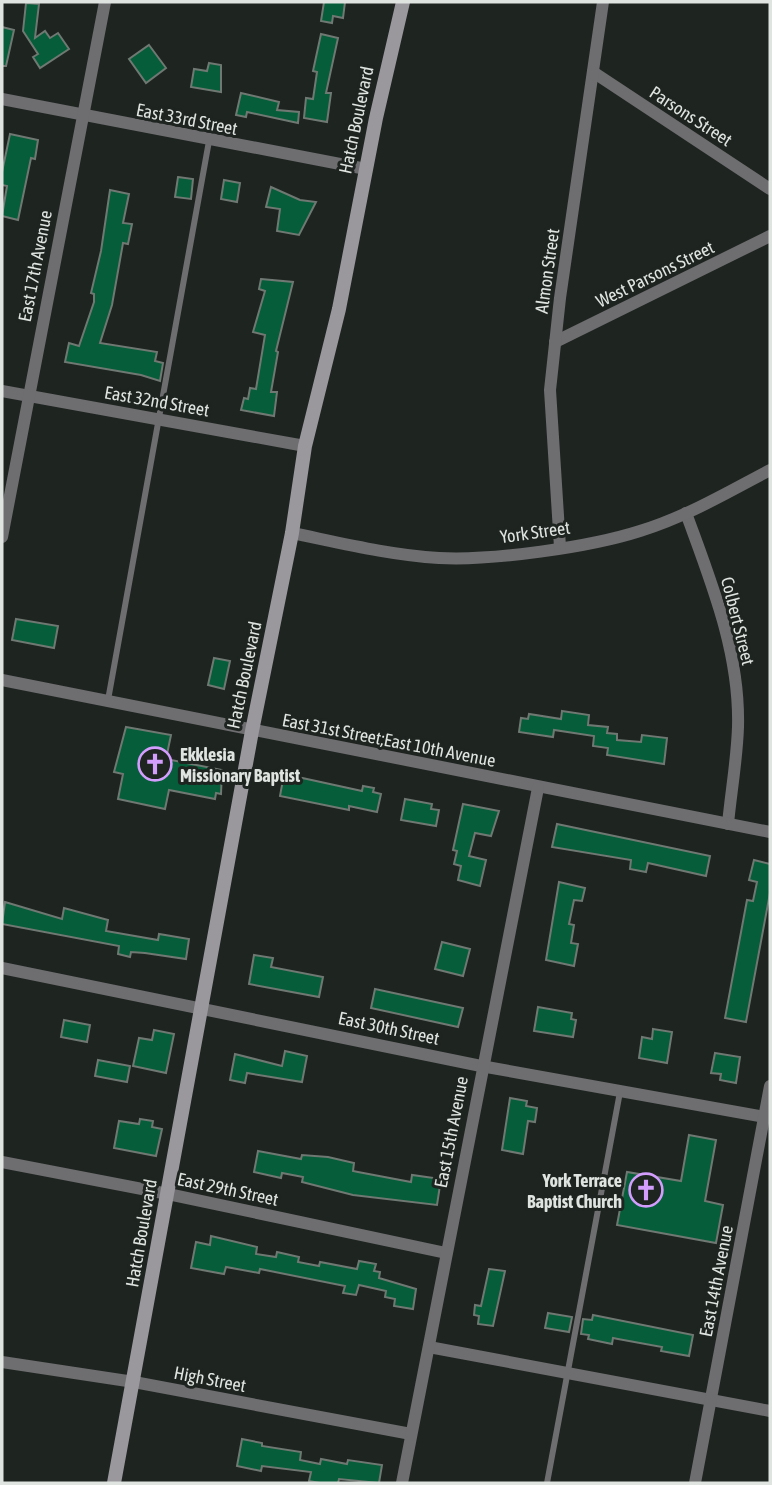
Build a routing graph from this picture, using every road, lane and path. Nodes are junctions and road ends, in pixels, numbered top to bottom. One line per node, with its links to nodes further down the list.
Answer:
1 (105, 2): 6 (street, East 17th Avenue)
2 (402, 2): 8 (main road, Hatch Boulevard)
3 (603, 2): 4 (street, Almon Street)
4 (593, 72): 9 (street, Parsons Street); 11 (street, Almon Street)
5 (2, 99): 6 (street, East 33rd Street)
6 (82, 117): 7 (street, East 33rd Street); 13 (street, East 17th Avenue)
7 (209, 141): 8 (street, East 33rd Street); 14 (lane)
8 (366, 169): 15 (main road, Hatch Boulevard)
9 (770, 189)
10 (770, 236): 11 (street, West Parsons Street)
11 (555, 342): 20 (street, Almon Street)
12 (2, 391): 13 (street, East 32nd Street)
13 (28, 397): 14 (street, East 32nd Street); 19 (street, East 17th Avenue)
14 (160, 420): 15 (street, East 32nd Street); 22 (lane)
15 (305, 446): 18 (main road, Hatch Boulevard)
16 (770, 470): 17 (street, York Street)
17 (686, 513): 20 (street, York Street); 25 (street, Colbert Street)
18 (292, 533): 20 (street, York Street); 23 (main road, Hatch Boulevard)
19 (2, 537)
20 (560, 547)
21 (2, 680): 22 (street, East 31st Street;East 10th Avenue)
22 (107, 702): 23 (street, East 31st Street;East 10th Avenue)
23 (252, 731): 24 (street, East 31st Street;East 10th Avenue); 28 (main road, Hatch Boulevard)
24 (538, 788): 25 (street, East 31st Street;East 10th Avenue); 29 (street, East 15th Avenue)
25 (728, 824): 26 (street, East 31st Street;East 10th Avenue)
26 (770, 832)
27 (2, 968): 28 (street, East 30th Street)
28 (202, 1007): 29 (street, East 30th Street); 34 (main road, Hatch Boulevard)
29 (481, 1066): 31 (street, East 30th Street); 35 (street, East 15th Avenue)
30 (770, 1086): 32 (street, East 14th Avenue)
31 (620, 1092): 32 (street, East 30th Street); 38 (lane)
32 (767, 1118): 40 (street, East 14th Avenue)
33 (2, 1162): 34 (street, East 29th Street)
34 (168, 1194): 35 (street, East 29th Street); 39 (main road, Hatch Boulevard)
35 (446, 1253): 36 (street, East 15th Avenue)
36 (429, 1347): 38 (street); 42 (street, East 15th Avenue)
37 (2, 1362): 39 (street, High Street)
38 (568, 1373): 40 (street); 45 (lane)
39 (134, 1382): 42 (street, High Street); 43 (main road, Hatch Boulevard)
40 (710, 1398): 41 (street); 46 (street, East 14th Avenue)
41 (770, 1411)
42 (411, 1434): 44 (street, East 15th Avenue)
43 (114, 1483)
44 (402, 1483)
45 (547, 1483)
46 (695, 1483)

